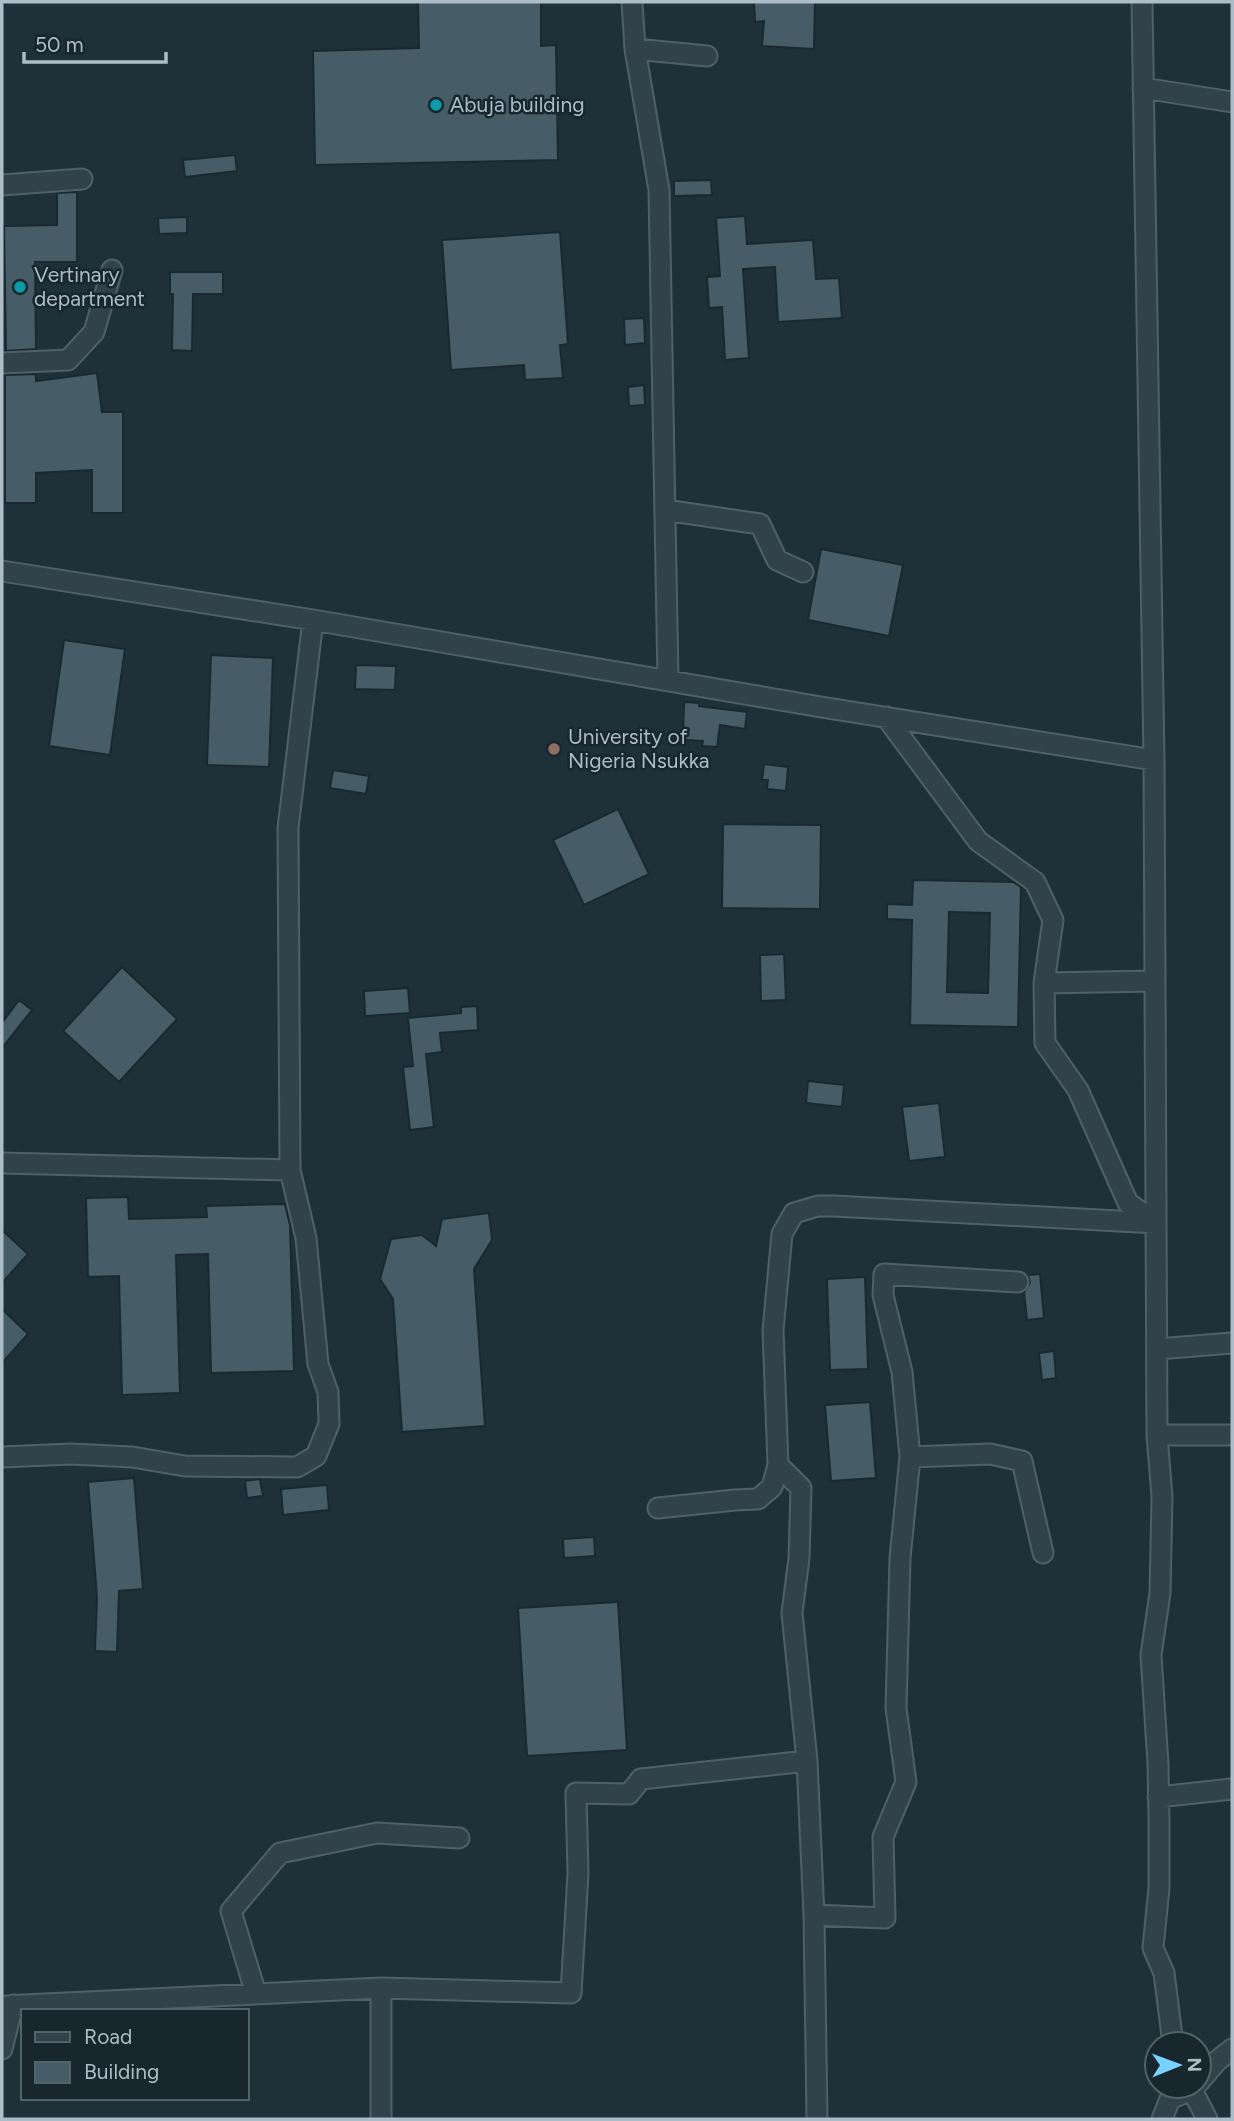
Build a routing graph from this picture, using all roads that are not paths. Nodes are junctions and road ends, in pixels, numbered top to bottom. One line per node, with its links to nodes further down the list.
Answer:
1 (632, 2): 3 (street)
2 (1142, 2): 5 (street)
3 (635, 49): 4 (street); 11 (street)
4 (707, 56)
5 (1143, 88): 6 (street); 17 (street)
6 (1232, 102)
7 (82, 178): 8 (street)
8 (2, 185)
9 (112, 270): 10 (street)
10 (2, 363)
11 (665, 510): 13 (street); 15 (street)
12 (2, 571): 14 (street)
13 (803, 572)
14 (313, 620): 15 (street); 21 (street)
15 (668, 680): 16 (street)
16 (886, 717): 17 (street); 19 (street)
17 (1154, 760): 18 (street)
18 (1155, 981): 19 (street); 22 (street)
19 (1044, 983): 22 (street)
20 (2, 1163): 21 (street)
21 (290, 1170): 28 (street)
22 (1156, 1223): 25 (street); 30 (street)
23 (1018, 1282): 29 (street)
24 (1232, 1343): 25 (street)
25 (1157, 1349): 26 (street)
26 (1157, 1435): 27 (street); 35 (street)
27 (1232, 1435)
28 (2, 1457)
29 (910, 1457): 32 (street); 37 (street)
30 (778, 1465): 31 (street); 33 (street)
31 (658, 1508)
32 (1043, 1553)
33 (807, 1761): 37 (street); 38 (street)
34 (1232, 1789): 35 (street)
35 (1158, 1797): 41 (street)
36 (459, 1838): 39 (street)
37 (814, 1916): 48 (street)
38 (381, 1989): 39 (street); 47 (street)
39 (256, 1994): 40 (street)
40 (8, 2005): 42 (street)
41 (1171, 2030)
42 (2, 2049)
43 (1232, 2049): 44 (street)
44 (1213, 2065)
45 (1170, 2100): 49 (street)
46 (1200, 2100): 50 (street)
47 (381, 2119)
48 (817, 2119)
49 (1162, 2119)
50 (1207, 2119)

